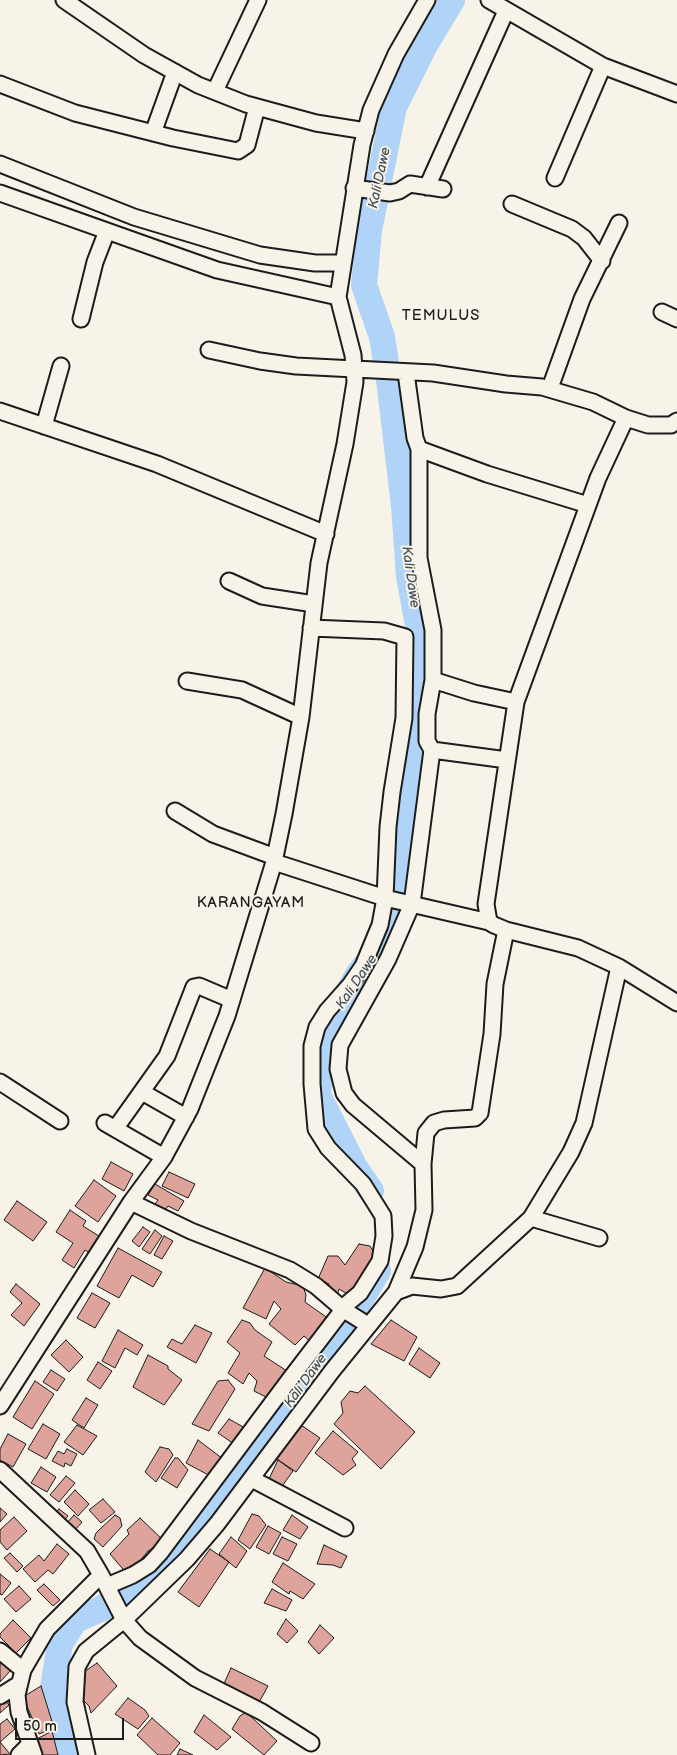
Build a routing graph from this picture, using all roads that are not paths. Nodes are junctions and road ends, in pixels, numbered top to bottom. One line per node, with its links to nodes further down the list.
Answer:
1 (64, 0): 7 (street)
2 (258, 0): 9 (street)
3 (428, 0): 12 (street)
4 (489, 0): 5 (street)
5 (506, 11): 6 (street); 16 (street)
6 (603, 66): 10 (street); 15 (street)
7 (175, 72): 9 (street); 13 (street)
8 (0, 84): 13 (street)
9 (215, 92): 11 (street)
10 (677, 94)
11 (257, 107): 12 (street); 13 (street)
12 (366, 131): 17 (street)
13 (153, 133)
14 (0, 164): 24 (street)
15 (556, 178)
16 (428, 187): 17 (street); 18 (street)
17 (354, 188): 24 (street)
18 (443, 189)
19 (0, 193): 22 (street)
20 (512, 204): 23 (street)
21 (619, 223): 23 (street)
22 (107, 231): 25 (street); 27 (street)
23 (602, 261): 33 (street)
24 (341, 263): 25 (street)
25 (338, 297): 31 (street)
26 (662, 312): 28 (street)
27 (82, 319)
28 (677, 319)
29 (209, 350): 31 (street)
30 (62, 366): 37 (street)
31 (362, 370): 32 (street); 40 (street)
32 (402, 373): 33 (street); 38 (street)
33 (550, 388): 35 (street)
34 (0, 411): 37 (street)
35 (626, 418): 36 (street); 39 (street)
36 (677, 421)
37 (44, 426): 40 (street)
38 (419, 449): 39 (street); 44 (street)
39 (588, 505): 46 (street)
40 (326, 534): 42 (street)
41 (229, 581): 42 (street)
42 (314, 604): 43 (street)
43 (311, 628): 47 (street); 52 (street)
44 (433, 680): 46 (street); 48 (street)
45 (187, 681): 47 (street)
46 (516, 702): 49 (street)
47 (301, 718): 51 (street)
48 (432, 750): 49 (street); 52 (street)
49 (507, 760): 53 (street)
50 (175, 811): 51 (street)
51 (275, 860): 52 (street); 56 (street)
52 (400, 901): 53 (street); 63 (street); 68 (street)
53 (489, 922): 54 (street)
54 (506, 930): 55 (street); 63 (street)
55 (619, 967): 57 (street); 65 (street)
56 (232, 1000): 59 (street); 60 (street)
57 (677, 1004)
58 (0, 1082): 61 (street)
59 (142, 1092): 60 (street); 62 (street)
60 (186, 1117): 62 (street)
61 (60, 1120)
62 (164, 1157): 64 (street)
63 (423, 1164): 67 (street)
64 (131, 1202): 68 (street); 69 (street)
65 (531, 1218): 66 (street); 67 (street)
66 (599, 1238)
67 (396, 1292): 68 (street)
68 (355, 1317): 71 (street); 73 (street)
69 (0, 1406)
70 (0, 1470): 73 (street)
71 (252, 1479): 72 (street); 74 (street)
72 (344, 1528)
73 (106, 1584): 74 (street); 76 (street)
74 (122, 1616): 78 (street); 81 (street)
75 (0, 1651): 76 (street)
76 (21, 1677): 77 (street); 79 (street)
77 (0, 1696)
78 (311, 1743)
79 (32, 1749): 80 (street)
80 (19, 1755)
81 (87, 1755)

